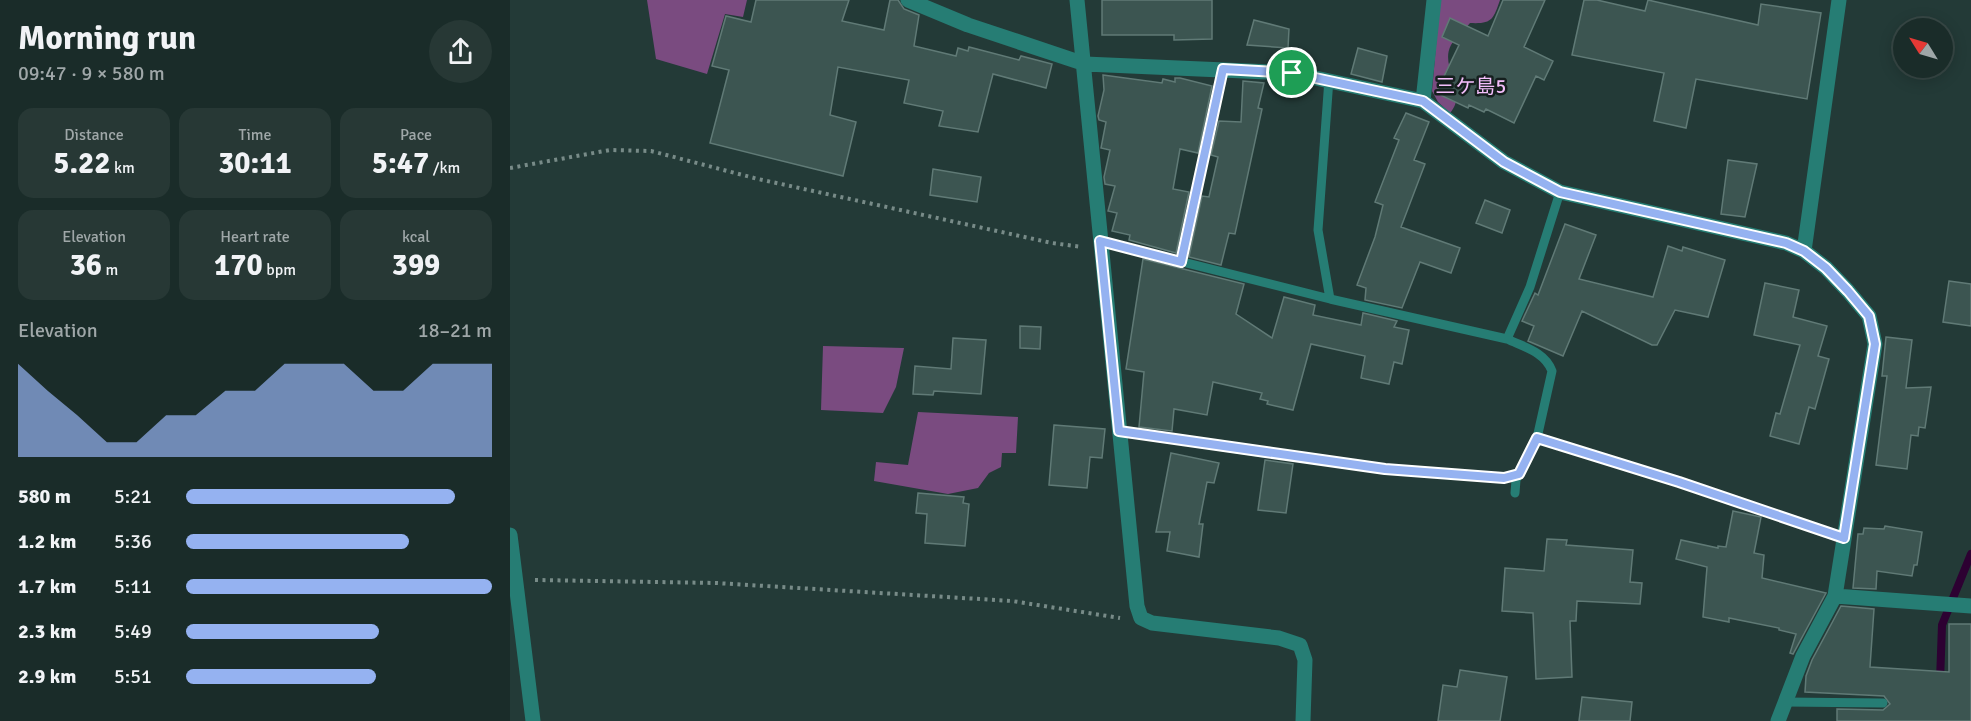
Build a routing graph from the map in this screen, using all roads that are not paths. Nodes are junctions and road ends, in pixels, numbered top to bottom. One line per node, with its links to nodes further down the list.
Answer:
1 (908, 0): 5 (street)
2 (1077, 0): 5 (street)
3 (1434, 0): 8 (street)
4 (1839, 0): 11 (street)
5 (1085, 64): 6 (street); 10 (street)
6 (1223, 69): 7 (street); 12 (lane)
7 (1329, 79): 8 (street); 13 (lane)
8 (1423, 101): 9 (street)
9 (1560, 192): 11 (street); 14 (lane)
10 (1100, 245): 12 (lane); 15 (street)
11 (1804, 251): 19 (street)
12 (1181, 262): 13 (lane)
13 (1330, 299): 14 (lane)
14 (1507, 339): 17 (lane)
15 (1119, 431): 16 (lane); 24 (street)
16 (1264, 453)
17 (1515, 494)
18 (510, 535): 23 (street)
19 (1835, 596): 20 (street); 21 (street)
20 (1971, 606)
21 (1785, 702): 22 (lane); 25 (street)
22 (1883, 704)
23 (533, 721)
24 (1303, 721)
25 (1778, 721)

